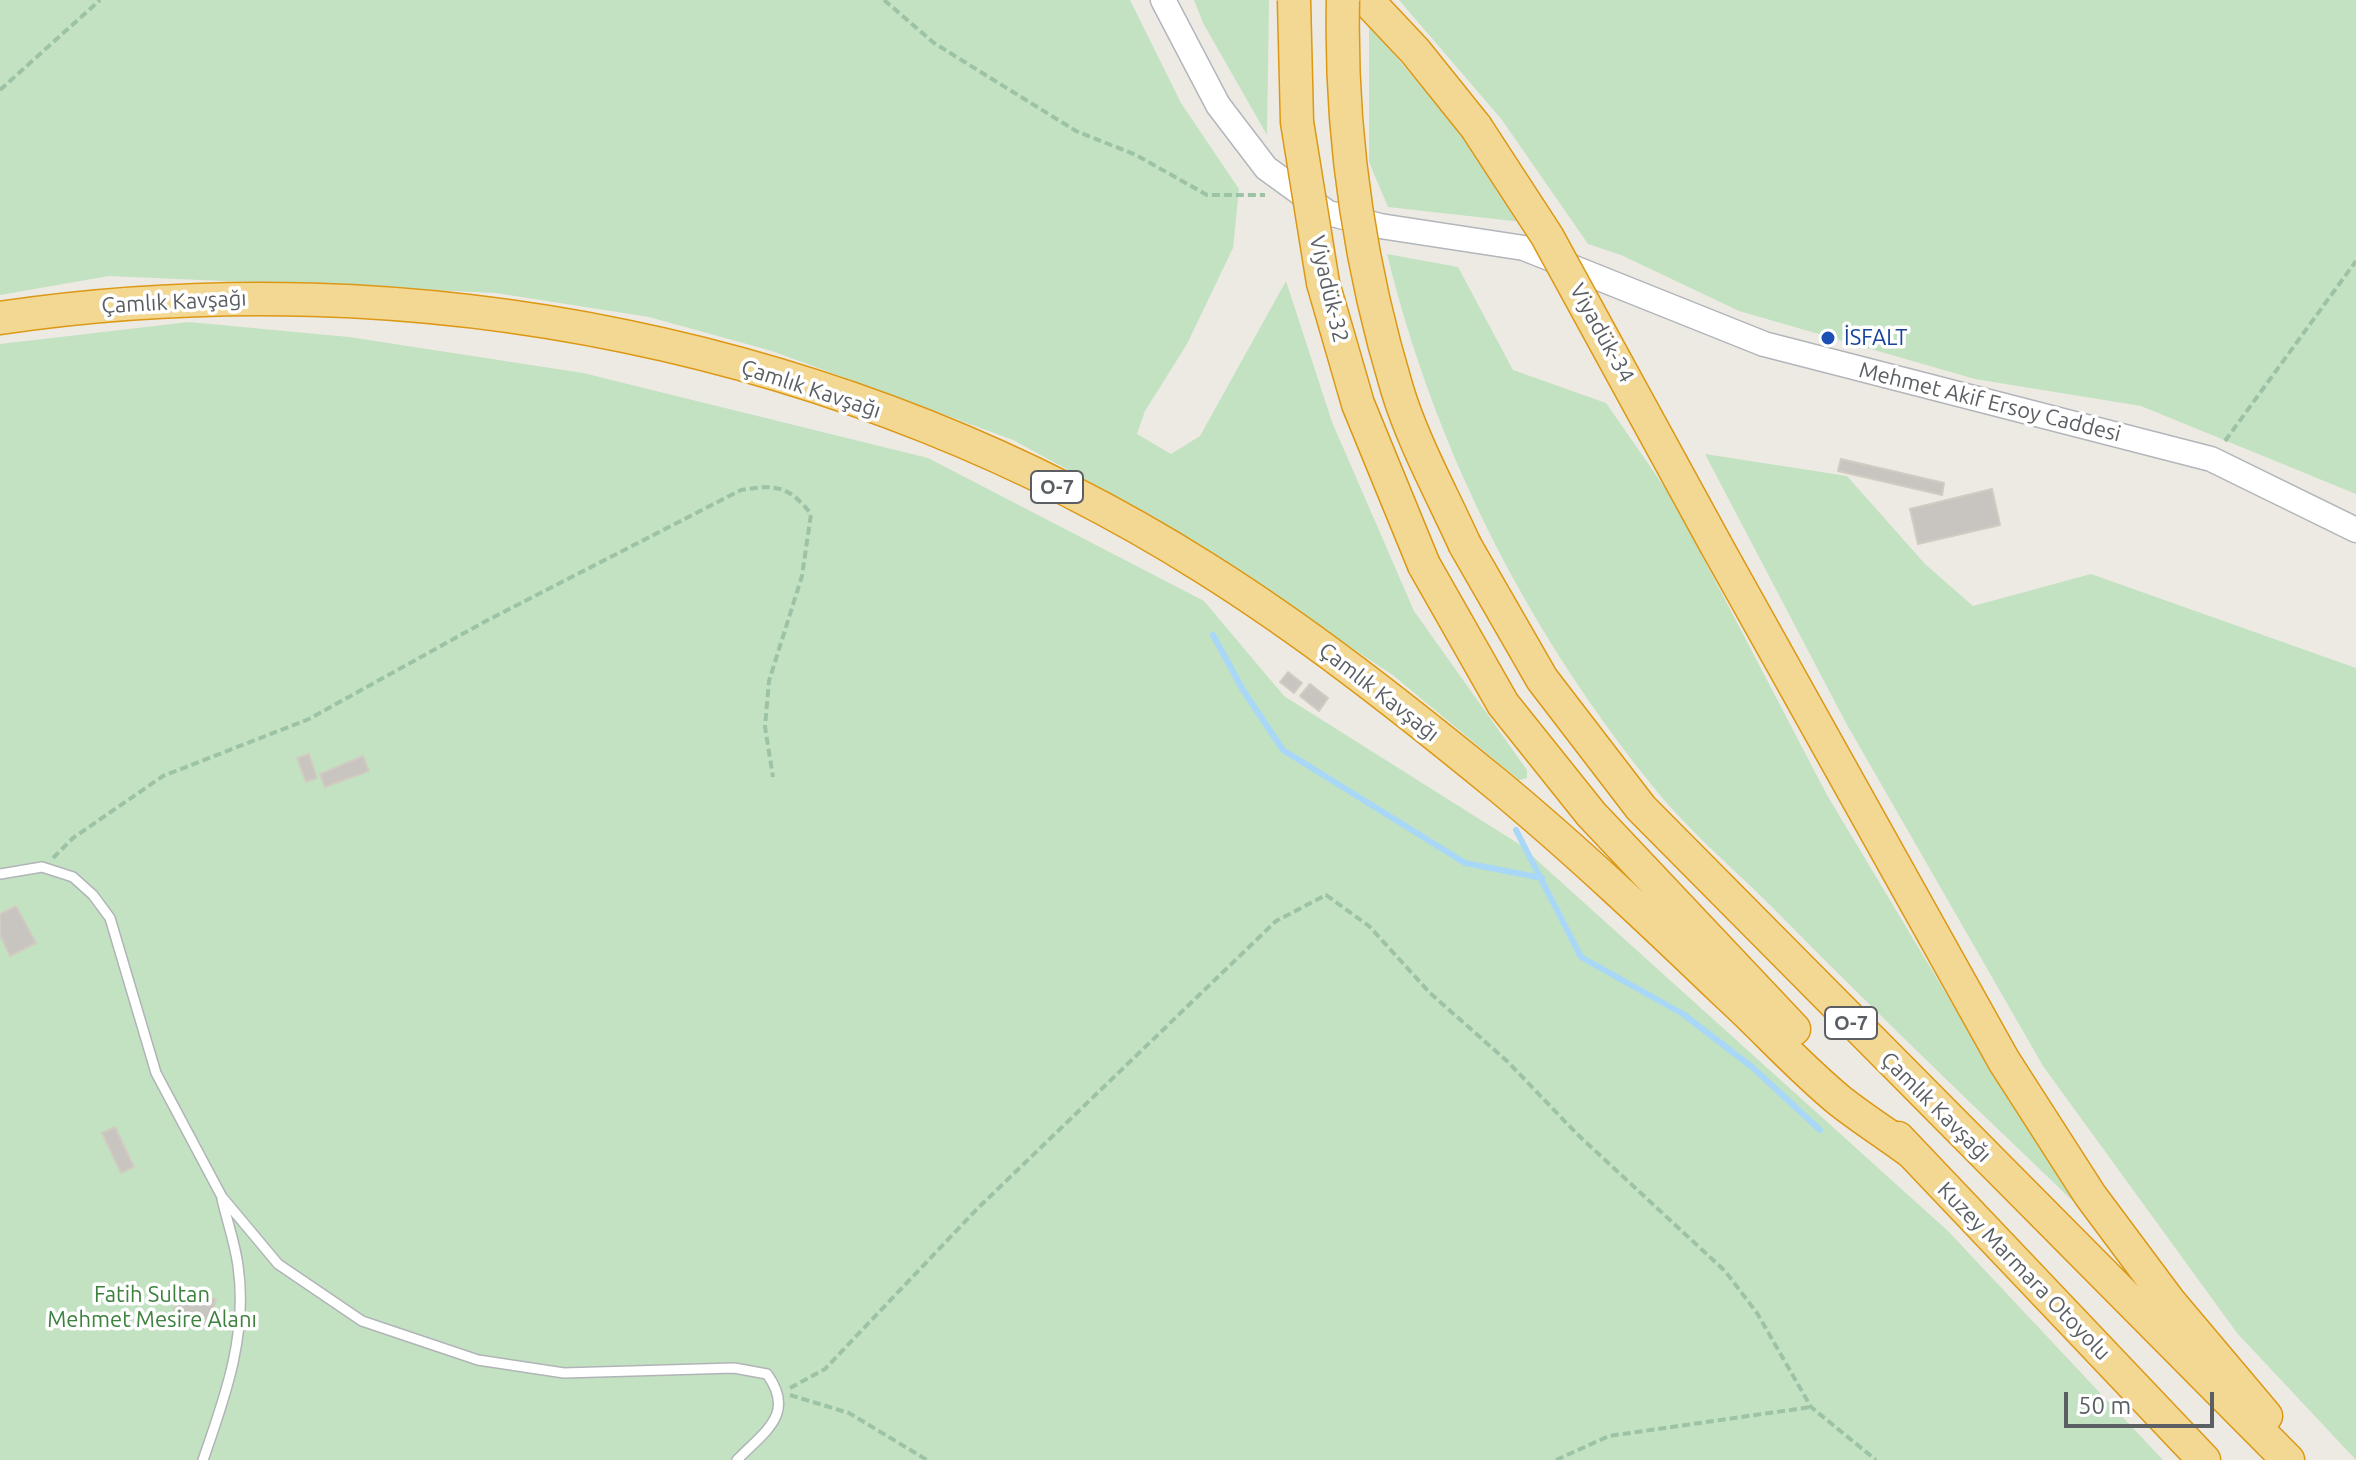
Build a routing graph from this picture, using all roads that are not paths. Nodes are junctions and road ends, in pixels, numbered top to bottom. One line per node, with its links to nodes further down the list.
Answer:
1 (1163, 0): 6 (main road, Mehmet Akif Ersoy Caddesi)
2 (1294, 0): 9 (highway, Viyadük-32 / O-7, bridge)
3 (1343, 0): 7 (highway, Viyadük-32 / O-7, bridge)
4 (1367, 0): 15 (highway, Viyadük-34, bridge)
5 (0, 318): 9 (highway, Çamlık Kavşağı / O-7)
6 (2356, 530)
7 (1465, 545): 14 (highway, Çamlık Kavşağı / O-7)
8 (0, 874): 10 (lane)
9 (1911, 1152): 13 (highway, Kuzey Marmara Otoyolu / O-7)
10 (222, 1197): 11 (lane); 12 (lane)
11 (203, 1460)
12 (737, 1460)
13 (2204, 1460)
14 (2288, 1460)
15 (2300, 1460)

